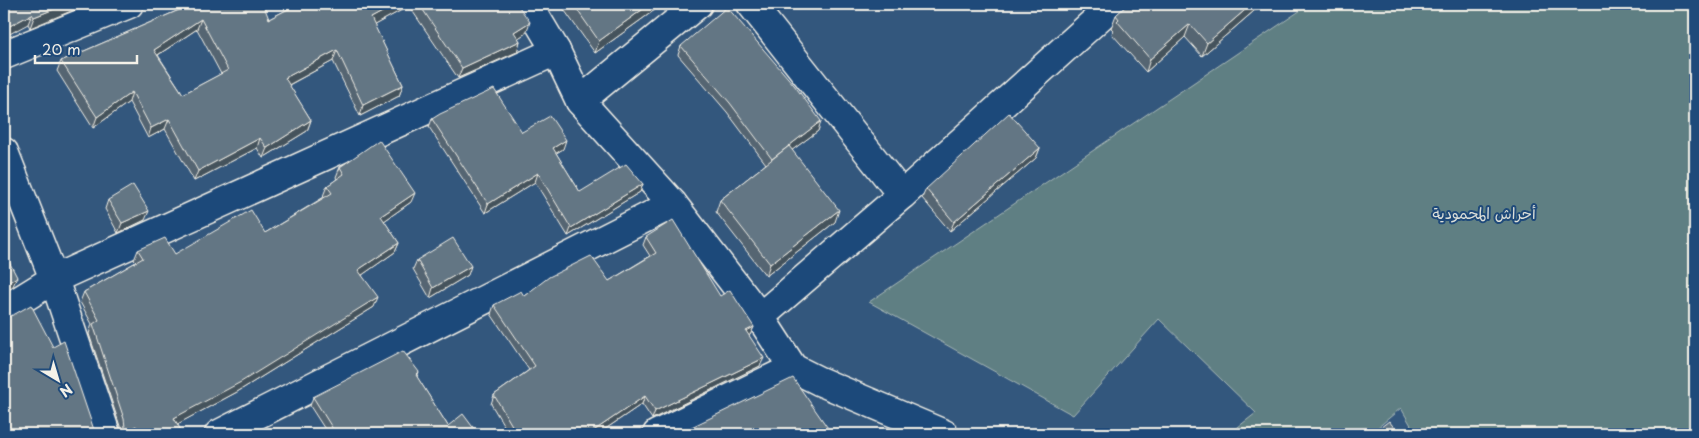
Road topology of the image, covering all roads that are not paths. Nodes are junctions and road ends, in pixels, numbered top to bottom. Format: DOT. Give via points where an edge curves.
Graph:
graph roads {
  1 [pos="129,4"];
  2 [pos="528,4"];
  3 [pos="698,4"];
  4 [pos="751,4"];
  5 [pos="1114,4"];
  6 [pos="556,51"];
  7 [pos="4,55"];
  8 [pos="580,101"];
  9 [pos="4,152"];
  10 [pos="902,195"];
  11 [pos="673,204"];
  12 [pos="54,279"];
  13 [pos="4,310"];
  14 [pos="760,317"];
  15 [pos="793,368"];
  16 [pos="903,427"];
  17 [pos="106,434"];
  18 [pos="219,434"];
  19 [pos="657,434"];
  20 [pos="944,434"];
  1 -- 7 [label="street"];
  2 -- 6 [label="street"];
  3 -- 8 [label="street"];
  4 -- 10 [label="street"];
  5 -- 10 [label="street"];
  6 -- 8 [label="street"];
  6 -- 12 [label="street"];
  8 -- 11 [label="street"];
  9 -- 12 [label="street"];
  10 -- 14 [label="street"];
  11 -- 14 [label="street"];
  11 -- 18 [label="street"];
  12 -- 13 [label="street"];
  12 -- 17 [label="street"];
  14 -- 15 [label="street"];
  15 -- 16 [label="street"];
  15 -- 19 [label="street"];
  16 -- 20 [label="street"];
}
